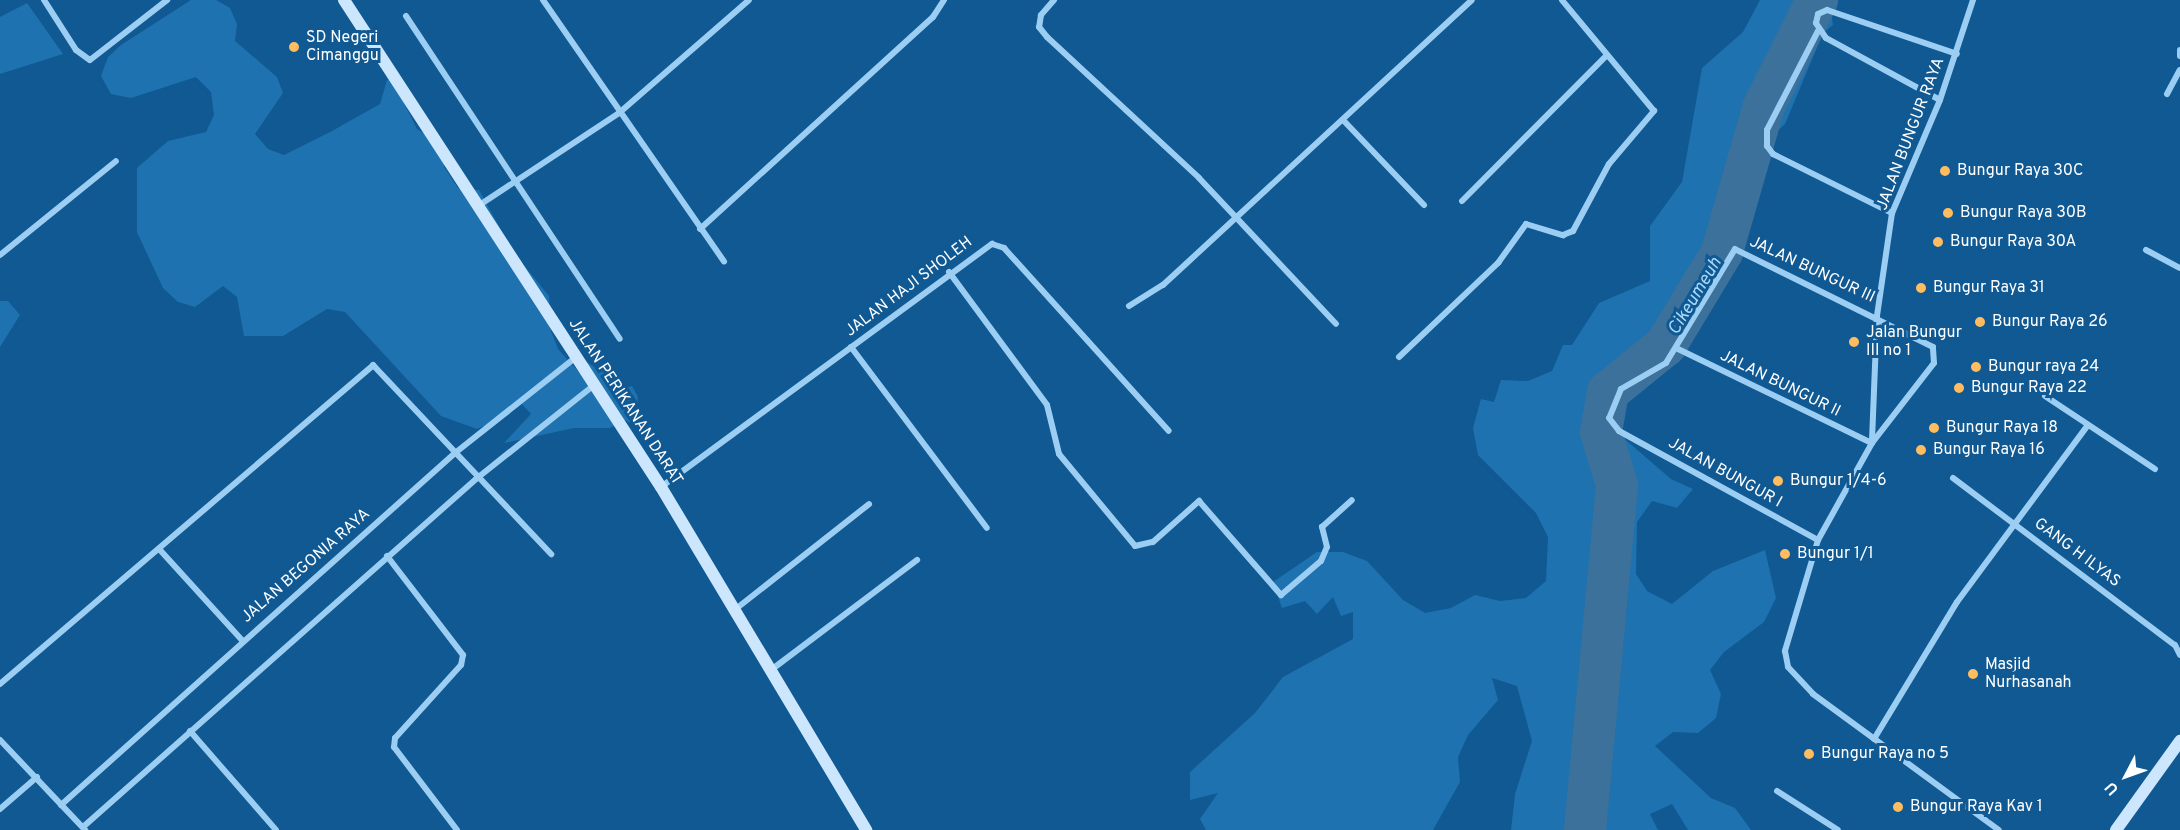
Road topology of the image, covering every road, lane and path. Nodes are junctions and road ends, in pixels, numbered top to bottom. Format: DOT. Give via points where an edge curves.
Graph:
graph roads {
  1 [pos="44,0"];
  2 [pos="167,0"];
  3 [pos="344,0"];
  4 [pos="543,0"];
  5 [pos="749,0"];
  6 [pos="944,0"];
  7 [pos="1054,0"];
  8 [pos="1472,0"];
  9 [pos="1562,0"];
  10 [pos="1974,0"];
  11 [pos="406,16"];
  12 [pos="1818,31"];
  13 [pos="2180,50"];
  14 [pos="1957,54"];
  15 [pos="1606,55"];
  16 [pos="2180,56"];
  17 [pos="2180,70"];
  18 [pos="2167,94"];
  19 [pos="1940,99"];
  20 [pos="619,113"];
  21 [pos="1344,121"];
  22 [pos="116,161"];
  23 [pos="514,184"];
  24 [pos="1462,201"];
  25 [pos="1424,205"];
  26 [pos="476,207"];
  27 [pos="1893,213"];
  28 [pos="1235,214"];
  29 [pos="700,229"];
  30 [pos="2146,250"];
  31 [pos="0,255"];
  32 [pos="724,261"];
  33 [pos="2180,268"];
  34 [pos="949,272"];
  35 [pos="1129,306"];
  36 [pos="1877,316"];
  37 [pos="1336,324"];
  38 [pos="620,339"];
  39 [pos="851,347"];
  40 [pos="1677,348"];
  41 [pos="576,357"];
  42 [pos="1399,357"];
  43 [pos="595,384"];
  44 [pos="2045,396"];
  45 [pos="2088,425"];
  46 [pos="1169,431"];
  47 [pos="1872,443"];
  48 [pos="455,453"];
  49 [pos="2155,469"];
  50 [pos="1953,477"];
  51 [pos="476,479"];
  52 [pos="661,487"];
  53 [pos="1352,500"];
  54 [pos="869,504"];
  55 [pos="2014,522"];
  56 [pos="987,528"];
  57 [pos="1818,540"];
  58 [pos="160,550"];
  59 [pos="551,554"];
  60 [pos="387,556"];
  61 [pos="917,561"];
  62 [pos="737,608"];
  63 [pos="242,640"];
  64 [pos="2180,655"];
  65 [pos="771,670"];
  66 [pos="0,684"];
  67 [pos="190,731"];
  68 [pos="0,740"];
  69 [pos="1874,740"];
  70 [pos="2180,741"];
  71 [pos="37,777"];
  72 [pos="1777,791"];
  73 [pos="62,805"];
  74 [pos="0,809"];
  75 [pos="84,829"];
  76 [pos="276,830"];
  77 [pos="457,830"];
  78 [pos="866,830"];
  79 [pos="1838,830"];
  80 [pos="1999,830"];
  81 [pos="2116,830"];
  1 -- 2 [label="street" via="76,50 90,60"];
  3 -- 26 [label="street, JALAN PERIKANAN DARAT"];
  4 -- 20 [label="street"];
  5 -- 20 [label="street"];
  6 -- 29 [label="street" via="933,17"];
  7 -- 28 [label="street" via="1041,15 1040,27 1047,37"];
  8 -- 21 [label="street"];
  9 -- 15 [label="street"];
  10 -- 14 [label="street, JALAN BUNGUR RAYA"];
  11 -- 23 [label="street"];
  12 -- 14 [label="street" via="1818,14 1827,10"];
  12 -- 19 [label="street"];
  12 -- 27 [label="street" via="1767,130 1773,154"];
  13 -- 16 [label="street"];
  14 -- 19 [label="street, JALAN BUNGUR RAYA"];
  15 -- 24 [label="street"];
  15 -- 42 [label="street" via="1654,111 1610,164 1582,220 1563,235 1526,224 1498,263"];
  17 -- 18 [label="street"];
  19 -- 27 [label="street, JALAN BUNGUR RAYA"];
  20 -- 23 [label="street"];
  20 -- 29 [label="street"];
  21 -- 25 [label="street"];
  21 -- 28 [label="street"];
  22 -- 31 [label="street"];
  23 -- 26 [label="street"];
  23 -- 38 [label="street"];
  26 -- 41 [label="street, JALAN PERIKANAN DARAT"];
  27 -- 36 [label="street, JALAN BUNGUR RAYA"];
  28 -- 35 [label="street" via="1163,285"];
  28 -- 37 [label="street"];
  29 -- 32 [label="street"];
  30 -- 33 [label="street"];
  34 -- 39 [label="street, JALAN HAJI SHOLEH"];
  34 -- 46 [label="street, JALAN HAJI SHOLEH" via="998,243"];
  34 -- 53 [label="street" via="1047,405 1059,454 1135,546 1154,542 1199,501 1281,595 1321,561 1327,547 1322,527"];
  36 -- 40 [label="street, JALAN BUNGUR III" via="1735,249"];
  36 -- 47 [label="street, JALAN BUNGUR RAYA"];
  36 -- 47 [label="street, JALAN BUNGUR RAYA" via="1936,352 1934,363"];
  39 -- 52 [label="street, JALAN HAJI SHOLEH"];
  39 -- 56 [label="street"];
  40 -- 47 [label="street, JALAN BUNGUR II"];
  40 -- 57 [label="street, JALAN BUNGUR I" via="1658,372 1621,389 1609,418 1619,431"];
  41 -- 43 [label="street, JALAN PERIKANAN DARAT"];
  41 -- 48 [label="street, JALAN BEGONIA RAYA"];
  43 -- 51 [label="street"];
  43 -- 52 [label="street, JALAN PERIKANAN DARAT"];
  44 -- 45 [label="street"];
  45 -- 49 [label="street"];
  45 -- 55 [label="street"];
  47 -- 57 [label="street, JALAN BUNGUR RAYA"];
  48 -- 51 [label="street"];
  48 -- 58 [label="street" via="373,365"];
  48 -- 63 [label="street, JALAN BEGONIA RAYA"];
  50 -- 55 [label="street, GANG H ILYAS"];
  51 -- 59 [label="street"];
  51 -- 60 [label="street"];
  52 -- 62 [label="street, JALAN PERIKANAN DARAT"];
  54 -- 62 [label="street"];
  55 -- 64 [label="street, GANG H ILYAS" via="2175,645"];
  55 -- 69 [label="street" via="1956,602"];
  57 -- 69 [label="street, JALAN BUNGUR RAYA" via="1789,631 1788,667 1813,694"];
  58 -- 63 [label="street"];
  58 -- 66 [label="street"];
  60 -- 67 [label="street"];
  60 -- 77 [label="street" via="463,655 461,665 395,738 394,747"];
  61 -- 65 [label="street"];
  62 -- 65 [label="street, JALAN PERIKANAN DARAT"];
  63 -- 73 [label="street, JALAN BEGONIA RAYA"];
  65 -- 78 [label="street, JALAN PERIKANAN DARAT"];
  67 -- 75 [label="street"];
  67 -- 76 [label="street"];
  68 -- 71 [label="street"];
  69 -- 80 [label="street, JALAN BUNGUR RAYA"];
  70 -- 81 [label="street"];
  71 -- 73 [label="street"];
  71 -- 74 [label="street"];
  72 -- 79 [label="street"];
  73 -- 75 [label="street"];
}
